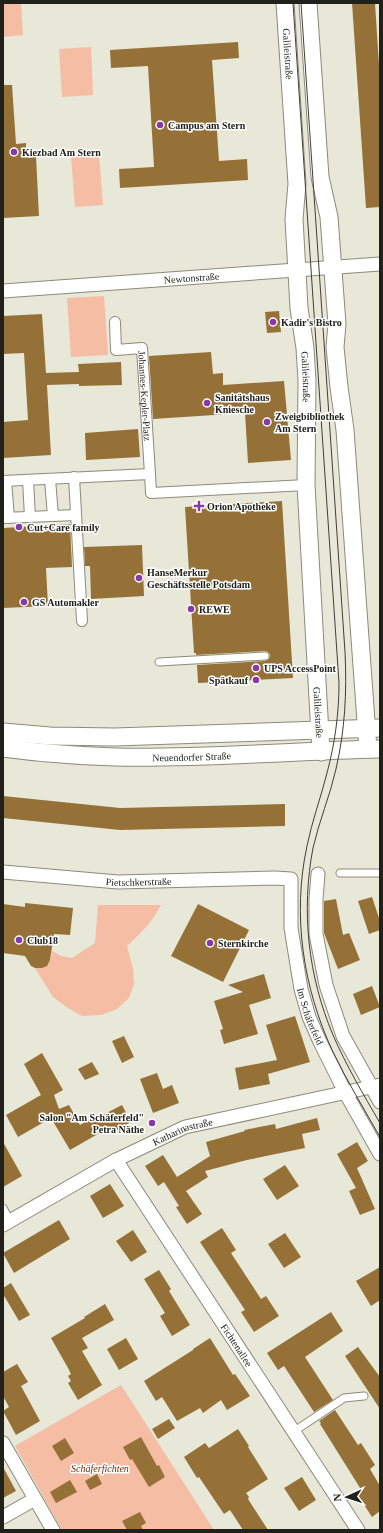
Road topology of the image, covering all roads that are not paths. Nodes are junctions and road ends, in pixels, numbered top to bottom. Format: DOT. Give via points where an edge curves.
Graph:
graph roads {
  1 [pos="285,3"];
  2 [pos="308,3"];
  3 [pos="380,264"];
  4 [pos="332,267"];
  5 [pos="297,270"];
  6 [pos="3,291"];
  7 [pos="115,322"];
  8 [pos="150,474"];
  9 [pos="74,477"];
  10 [pos="50,478"];
  11 [pos="28,480"];
  12 [pos="5,481"];
  13 [pos="306,485"];
  14 [pos="76,515"];
  15 [pos="53,516"];
  16 [pos="30,517"];
  17 [pos="6,518"];
  18 [pos="82,621"];
  19 [pos="265,656"];
  20 [pos="159,662"];
  21 [pos="373,728"];
  22 [pos="320,730"];
  23 [pos="3,732"];
  24 [pos="3,748"];
  25 [pos="374,749"];
  26 [pos="321,752"];
  27 [pos="3,872"];
  28 [pos="380,873"];
  29 [pos="318,874"];
  30 [pos="340,874"];
  31 [pos="275,878"];
  32 [pos="376,1086"];
  33 [pos="345,1092"];
  34 [pos="380,1102"];
  35 [pos="380,1154"];
  36 [pos="116,1160"];
  37 [pos="3,1208"];
  38 [pos="7,1223"];
  39 [pos="364,1396"];
  40 [pos="294,1432"];
  41 [pos="3,1443"];
  42 [pos="35,1499"];
  43 [pos="3,1517"];
  44 [pos="53,1530"];
  45 [pos="358,1530"];
  1 -- 5 [label="street, Galileistraße" via="297,184 294,219"];
  2 -- 4 [label="street" via="320,178 329,218"];
  3 -- 4 [label="street, Newtonstraße"];
  4 -- 5 [label="street, Newtonstraße"];
  4 -- 21 [label="street" via="337,324 335,347"];
  5 -- 6 [label="street, Newtonstraße"];
  5 -- 13 [label="street, Galileistraße" via="307,381"];
  7 -- 8 [label="street, Johannes-Kepler-Platz" via="116,350 142,348"];
  8 -- 9 [label="street"];
  8 -- 13 [label="street, Johannes-Kepler-Platz" via="151,493"];
  9 -- 10 [label="street"];
  9 -- 14 [label="street"];
  10 -- 11 [label="street"];
  10 -- 15 [label="street"];
  11 -- 12 [label="street"];
  11 -- 16 [label="street"];
  12 -- 17 [label="street"];
  13 -- 22 [label="street, Galileistraße"];
  14 -- 15 [label="street"];
  14 -- 18 [label="street"];
  15 -- 16 [label="street"];
  16 -- 17 [label="street"];
  19 -- 20 [label="lane"];
  21 -- 22 [label="street, Neuendorfer Straße"];
  21 -- 25 [label="street"];
  22 -- 23 [label="street, Neuendorfer Straße" via="115,737"];
  22 -- 26 [label="street, Galileistraße"];
  24 -- 26 [label="street, Neuendorfer Straße" via="49,754 114,757"];
  25 -- 26 [label="street, Neuendorfer Straße"];
  27 -- 31 [label="street, Pietschkerstraße" via="118,882"];
  28 -- 30 [label="lane"];
  29 -- 32 [label="street" via="316,934 326,985 343,1036"];
  31 -- 33 [label="street, Im Schäferfeld" via="291,879 291,928 300,989 309,1017"];
  32 -- 33 [label="street, Katharinastraße"];
  32 -- 34 [label="street"];
  33 -- 35 [label="street, Im Schäferfeld"];
  33 -- 36 [label="street, Katharinastraße" via="185,1127"];
  36 -- 38 [label="street, Katharinastraße"];
  36 -- 40 [label="street, Fichtenallee"];
  37 -- 38 [label="lane"];
  39 -- 40 [label="lane" via="344,1398"];
  40 -- 45 [label="street, Fichtenallee"];
  41 -- 42 [label="street"];
  42 -- 43 [label="street"];
  42 -- 44 [label="street"];
}
